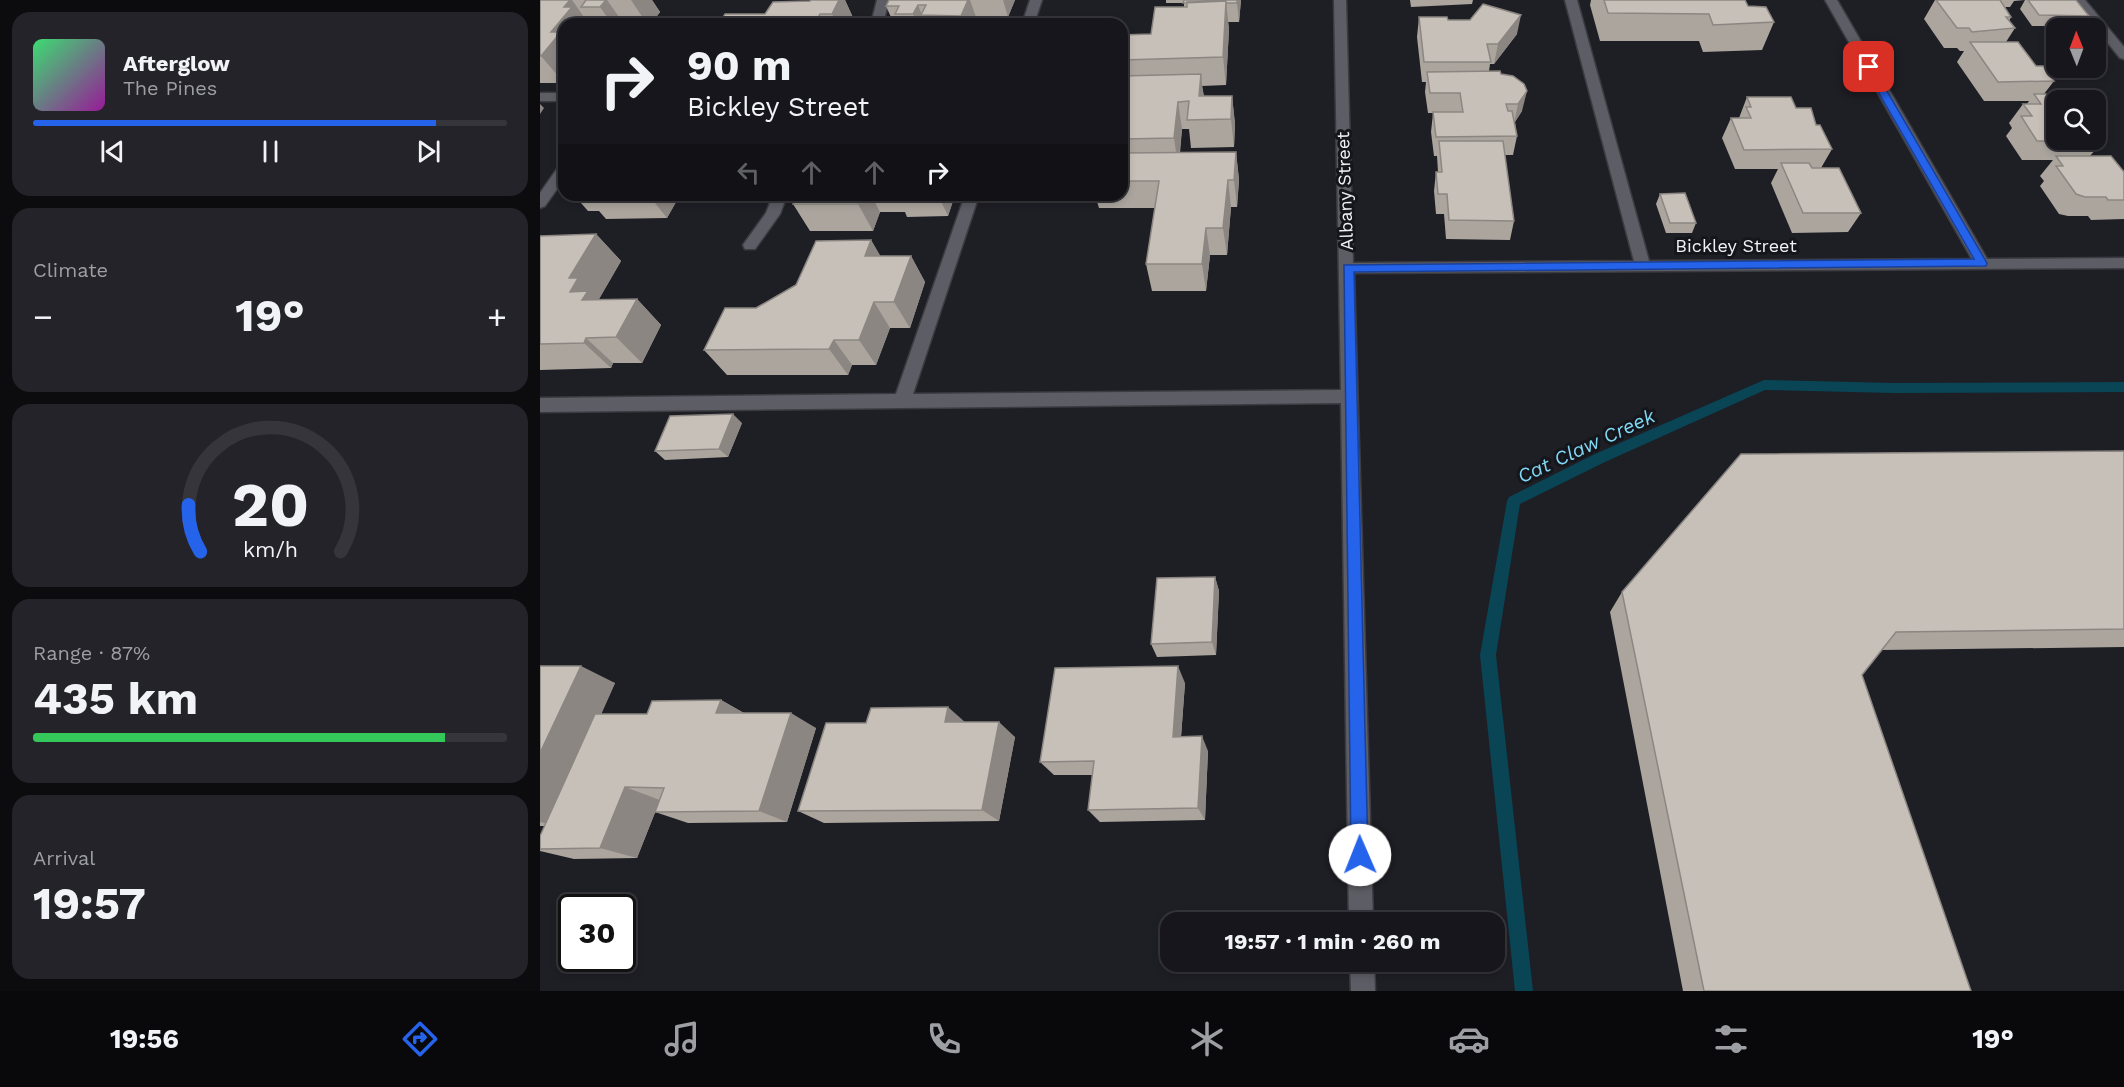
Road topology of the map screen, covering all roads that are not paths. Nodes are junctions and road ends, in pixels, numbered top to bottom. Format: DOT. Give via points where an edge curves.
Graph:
graph roads {
  1 [pos="883,0"];
  2 [pos="1036,0"];
  3 [pos="1340,0"];
  4 [pos="1571,0"];
  5 [pos="1831,0"];
  6 [pos="2079,0"];
  7 [pos="878,18"];
  8 [pos="1030,18"];
  9 [pos="2124,55"];
  10 [pos="540,97"];
  11 [pos="558,97"];
  12 [pos="558,178"];
  13 [pos="778,201"];
  14 [pos="970,201"];
  15 [pos="540,203"];
  16 [pos="750,245"];
  17 [pos="1982,263"];
  18 [pos="2124,263"];
  19 [pos="1643,266"];
  20 [pos="1348,268"];
  21 [pos="1350,396"];
  22 [pos="902,401"];
  23 [pos="540,405"];
  24 [pos="1361,912"];
  25 [pos="1362,972"];
  26 [pos="1363,991"];
  1 -- 7 [label="street"];
  2 -- 8 [label="street"];
  3 -- 20 [label="street, Albany Street"];
  4 -- 19 [label="street"];
  5 -- 17 [label="street"];
  6 -- 9 [label="street"];
  10 -- 11 [label="street"];
  12 -- 15 [label="street"];
  13 -- 16 [label="street"];
  14 -- 22 [label="street"];
  17 -- 18 [label="street, Bickley Street"];
  17 -- 19 [label="street, Bickley Street"];
  19 -- 20 [label="street, Bickley Street"];
  20 -- 21 [label="street, Albany Street"];
  21 -- 22 [label="street"];
  21 -- 24 [label="street, Albany Street"];
  22 -- 23 [label="street"];
  25 -- 26 [label="street"];
}
